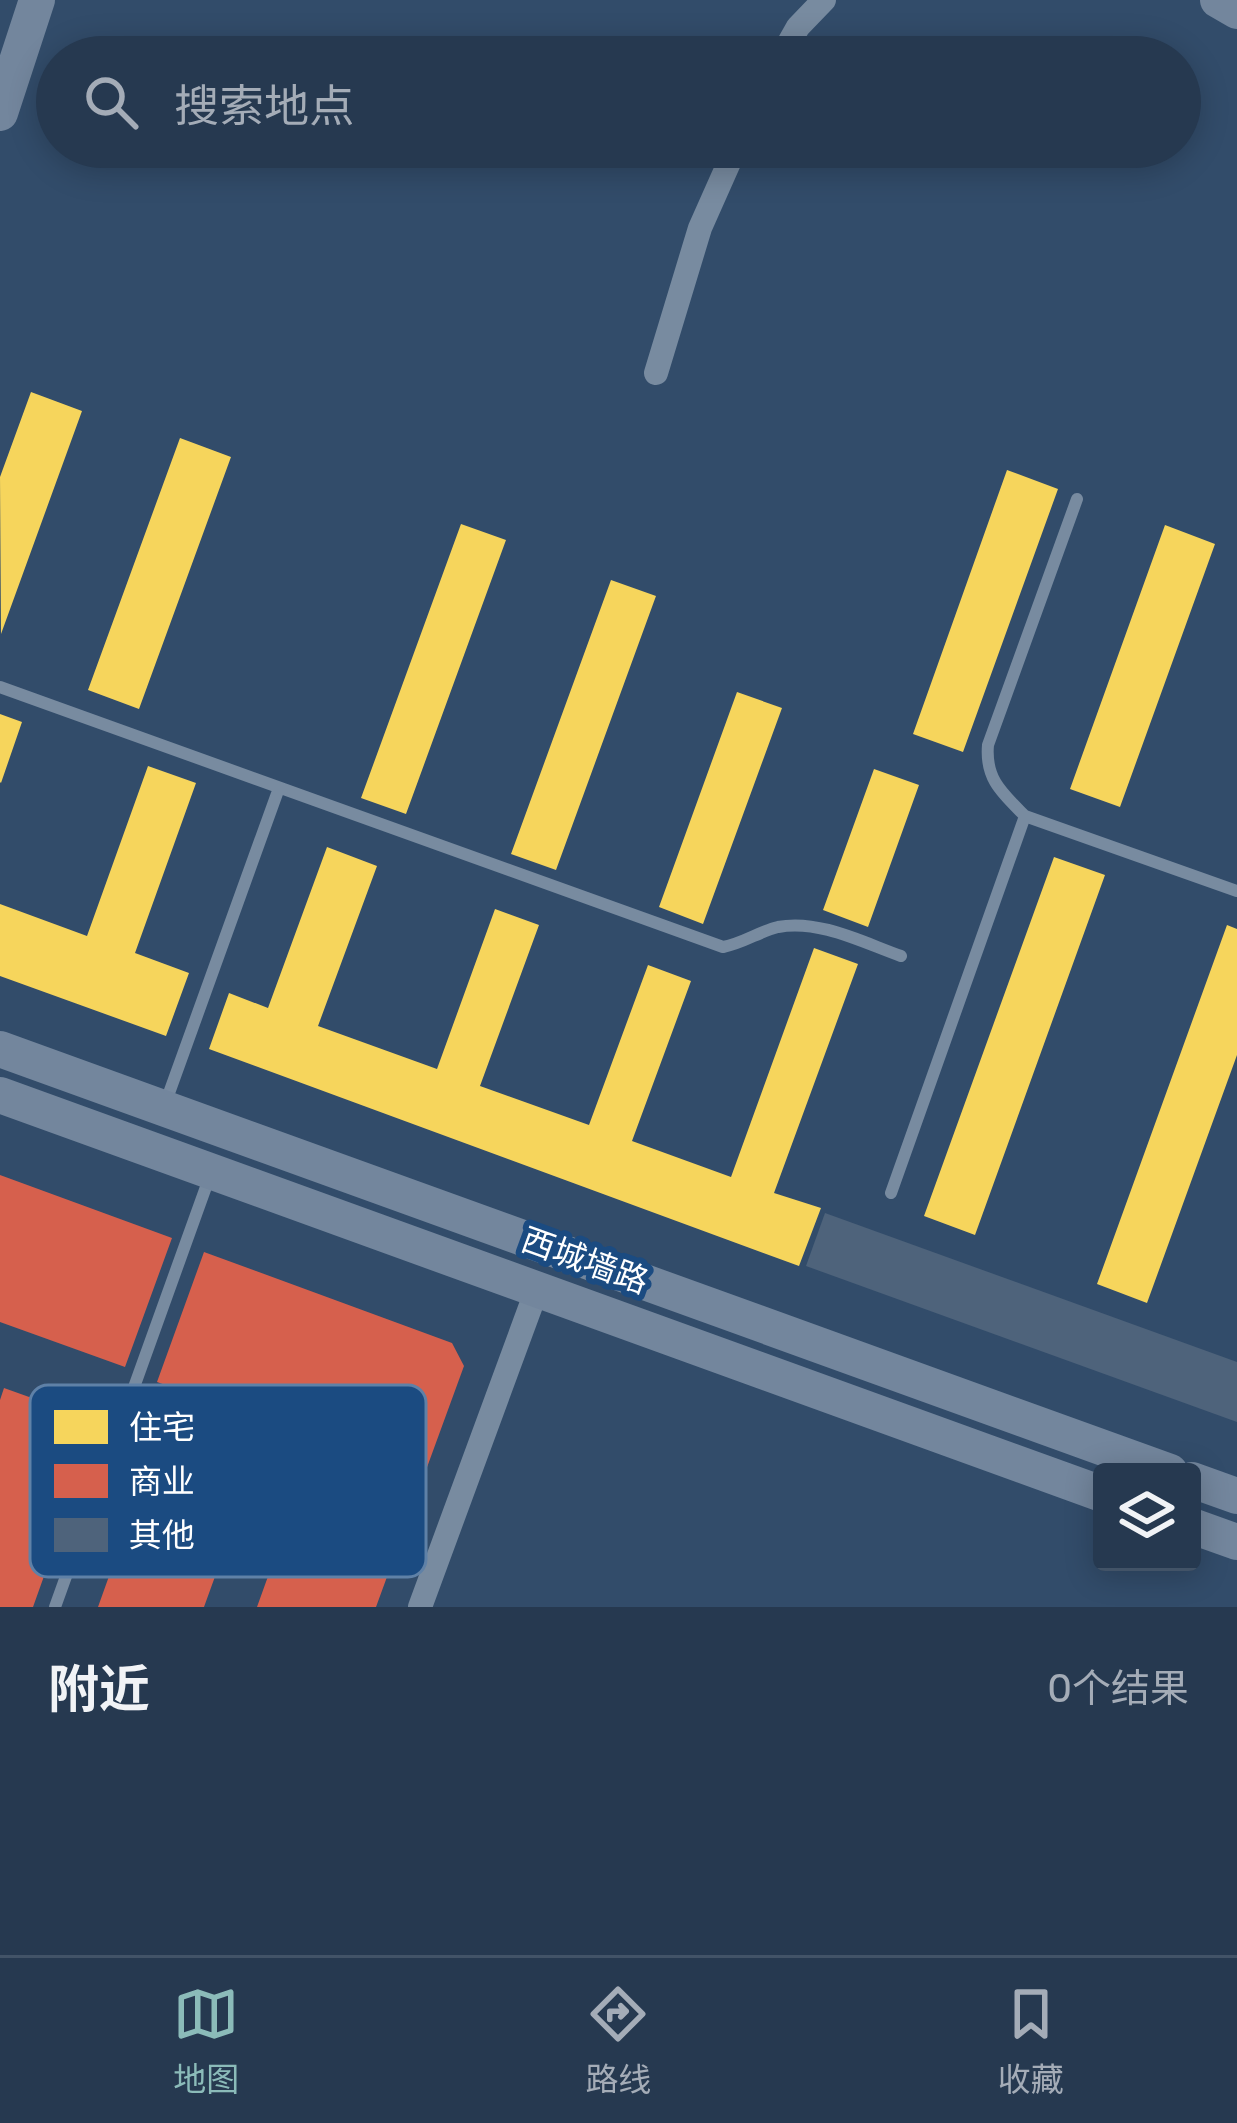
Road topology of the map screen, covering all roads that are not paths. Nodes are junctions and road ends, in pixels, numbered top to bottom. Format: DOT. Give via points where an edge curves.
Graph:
graph roads {
  1 [pos="37,0"];
  2 [pos="824,0"];
  3 [pos="1218,0"];
  4 [pos="1237,11"];
  5 [pos="793,36"];
  6 [pos="0,113"];
  7 [pos="727,168"];
  8 [pos="656,373"];
  9 [pos="1077,499"];
  10 [pos="0,687"];
  11 [pos="279,788"];
  12 [pos="1025,816"];
  13 [pos="1237,891"];
  14 [pos="901,956"];
  15 [pos="0,1049"];
  16 [pos="0,1095"];
  17 [pos="164,1108"];
  18 [pos="212,1171"];
  19 [pos="891,1193"];
  20 [pos="537,1289"];
  21 [pos="135,1385"];
  22 [pos="1145,1463"];
  23 [pos="1201,1483"];
  24 [pos="1093,1490"];
  25 [pos="1237,1496"];
  26 [pos="1201,1529"];
  27 [pos="1237,1542"];
  28 [pos="66,1577"];
  29 [pos="55,1607"];
  30 [pos="420,1607"];
  1 -- 6 [label="main road"];
  2 -- 5 [label="street"];
  3 -- 4 [label="main road"];
  7 -- 8 [label="street"];
  9 -- 12 [label="lane" via="988,745 992,783"];
  10 -- 11 [label="lane"];
  11 -- 14 [label="lane" via="723,946 797,926"];
  11 -- 17 [label="lane"];
  12 -- 13 [label="lane"];
  12 -- 19 [label="lane"];
  15 -- 17 [label="main road, 西城墙路"];
  16 -- 18 [label="main road, 西城墙路"];
  17 -- 22 [label="main road, 西城墙路"];
  18 -- 20 [label="main road, 西城墙路"];
  18 -- 21 [label="lane"];
  20 -- 24 [label="main road, 西城墙路"];
  20 -- 30 [label="street"];
  23 -- 25 [label="main road"];
  26 -- 27 [label="main road"];
  28 -- 29 [label="lane"];
}
